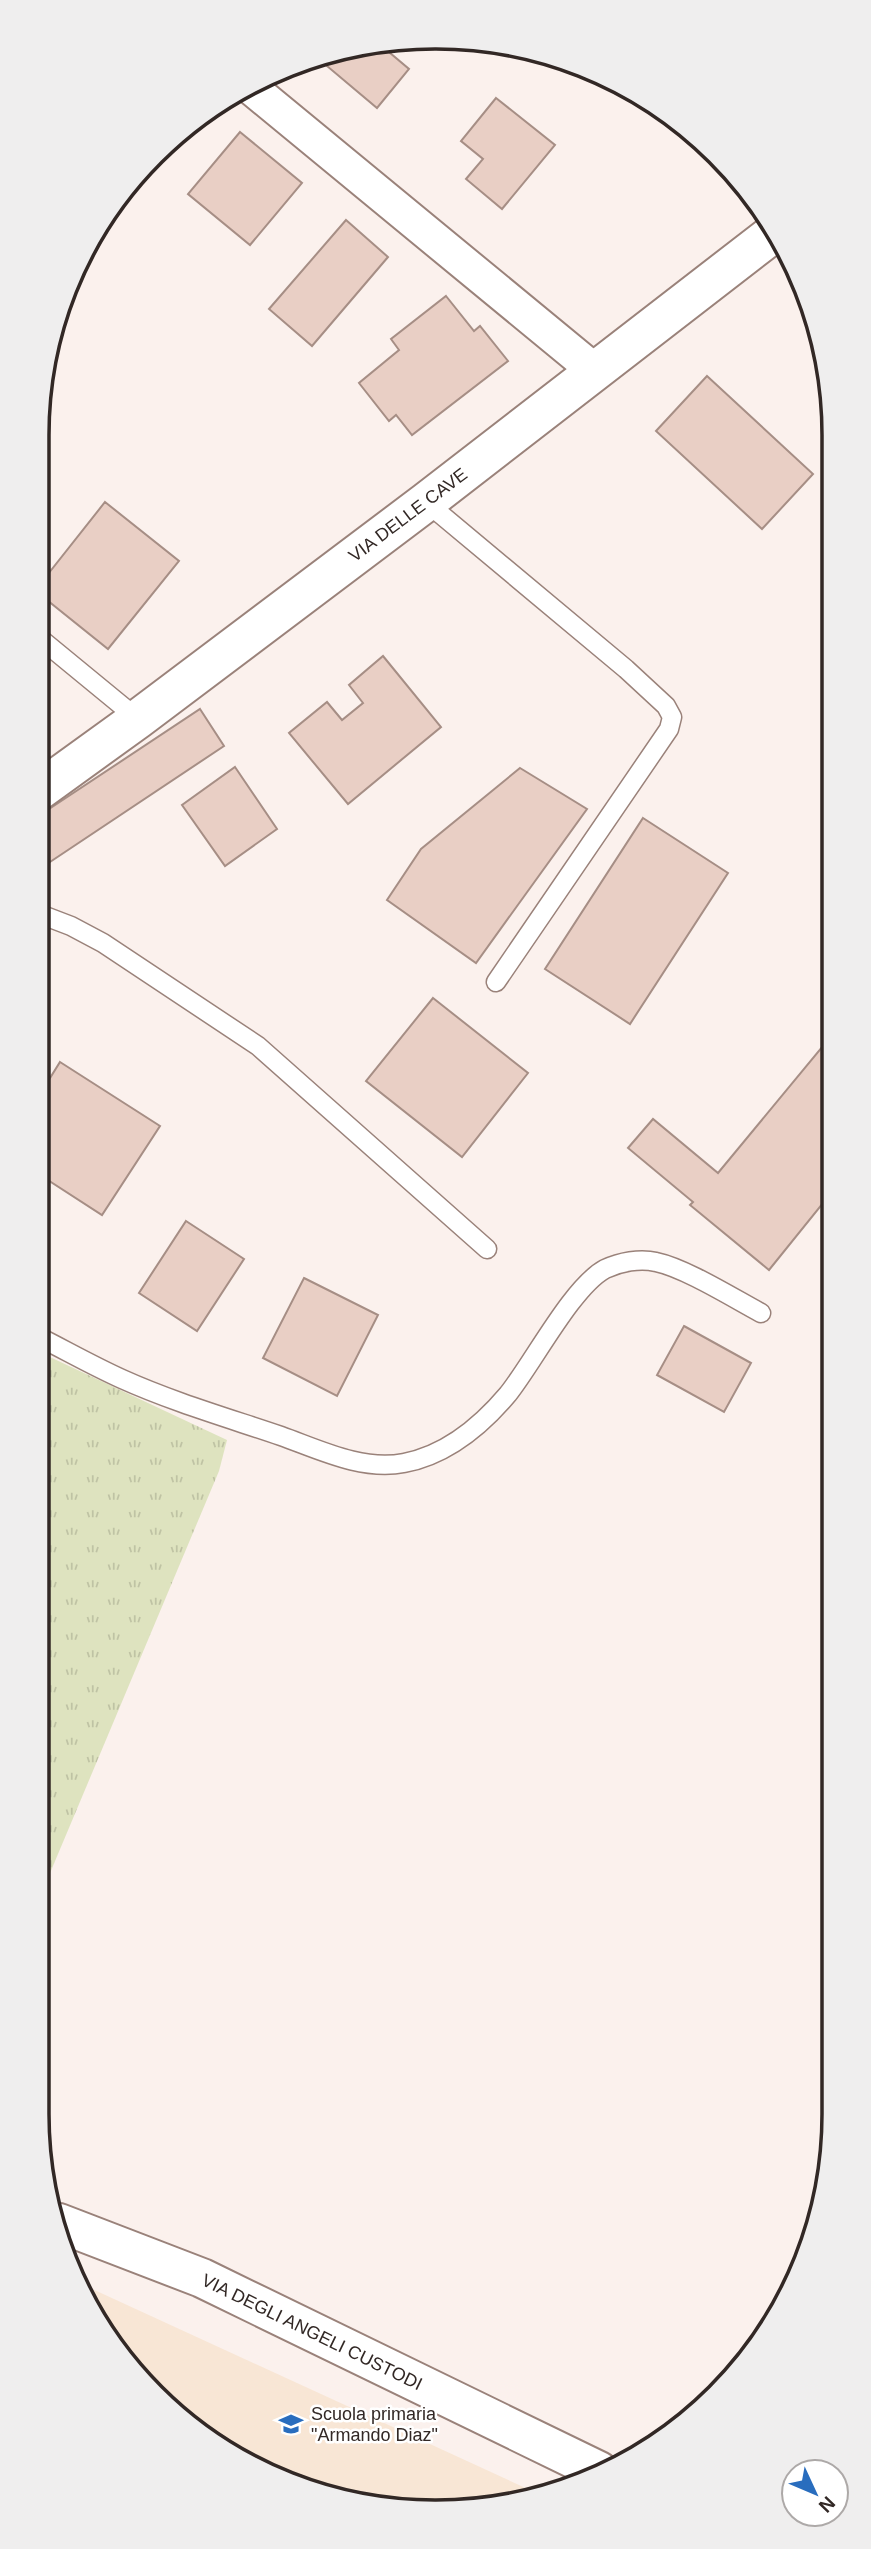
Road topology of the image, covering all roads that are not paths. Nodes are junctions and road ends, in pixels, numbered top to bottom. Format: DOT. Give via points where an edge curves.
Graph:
graph roads {
  1 [pos="257,93"];
  2 [pos="767,238"];
  3 [pos="595,371"];
  4 [pos="426,502"];
  5 [pos="49,646"];
  6 [pos="138,719"];
  7 [pos="49,783"];
  8 [pos="49,918"];
  9 [pos="496,982"];
  10 [pos="487,1249"];
  11 [pos="761,1312"];
  12 [pos="49,1342"];
  13 [pos="66,2226"];
  14 [pos="591,2467"];
  1 -- 3 [label="street"];
  2 -- 3 [label="street, VIA DELLE CAVE"];
  3 -- 4 [label="street, VIA DELLE CAVE"];
  4 -- 6 [label="street, VIA DELLE CAVE"];
  4 -- 9 [label="lane" via="626,669 672,717 667,733"];
  5 -- 6 [label="lane"];
  6 -- 7 [label="street, VIA DELLE CAVE"];
  8 -- 10 [label="lane" via="103,943 258,1046"];
  11 -- 12 [label="lane" via="656,1262 638,1260 605,1269 578,1294 508,1394 483,1420 437,1452 386,1465 356,1462 183,1403"];
  13 -- 14 [label="street, VIA DEGLI ANGELI CUSTODI" via="202,2278"];
}
